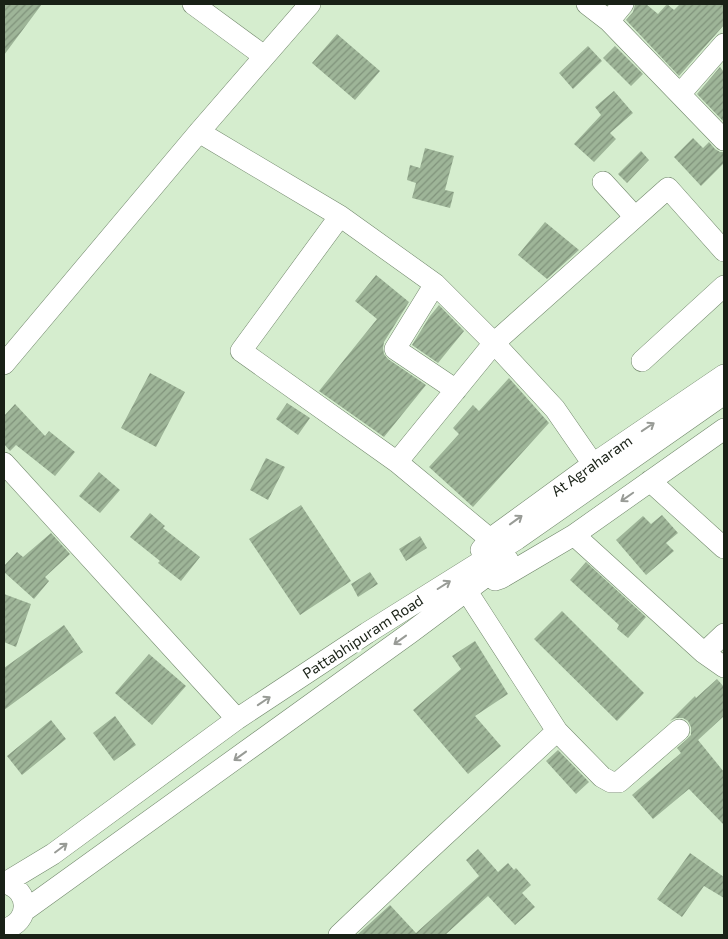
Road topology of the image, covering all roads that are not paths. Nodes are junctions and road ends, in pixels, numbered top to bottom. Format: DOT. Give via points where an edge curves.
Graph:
graph roads {
  1 [pos="193,4"];
  2 [pos="310,4"];
  3 [pos="587,4"];
  4 [pos="623,4"];
  5 [pos="610,21"];
  6 [pos="724,44"];
  7 [pos="264,56"];
  8 [pos="680,94"];
  9 [pos="199,132"];
  10 [pos="724,140"];
  11 [pos="603,182"];
  12 [pos="340,216"];
  13 [pos="635,217"];
  14 [pos="724,251"];
  15 [pos="435,284"];
  16 [pos="724,286"];
  17 [pos="494,343"];
  18 [pos="642,361"];
  19 [pos="4,364"];
  20 [pos="724,375"];
  21 [pos="456,390"];
  22 [pos="724,394"];
  23 [pos="724,407"];
  24 [pos="724,429"];
  25 [pos="665,442"];
  26 [pos="396,462"];
  27 [pos="4,463"];
  28 [pos="593,464"];
  29 [pos="650,481"];
  30 [pos="574,535"];
  31 [pos="490,539"];
  32 [pos="724,548"];
  33 [pos="473,579"];
  34 [pos="724,634"];
  35 [pos="704,653"];
  36 [pos="724,667"];
  37 [pos="237,719"];
  38 [pos="679,730"];
  39 [pos="557,732"];
  40 [pos="199,746"];
  41 [pos="215,773"];
  42 [pos="4,877"];
  43 [pos="24,911"];
  44 [pos="11,930"];
  45 [pos="339,935"];
  1 -- 7 [label="street"];
  2 -- 7 [label="street"];
  3 -- 5 [label="street"];
  4 -- 5 [label="street"];
  5 -- 8 [label="street"];
  6 -- 8 [label="street"];
  7 -- 9 [label="street"];
  8 -- 10 [label="street"];
  9 -- 12 [label="street"];
  9 -- 19 [label="street"];
  11 -- 13 [label="street"];
  12 -- 15 [label="street"];
  12 -- 26 [label="street" via="241,351"];
  13 -- 14 [label="street" via="668,188"];
  13 -- 17 [label="street"];
  15 -- 17 [label="street"];
  15 -- 21 [label="street" via="395,348"];
  16 -- 18 [label="street"];
  17 -- 21 [label="street"];
  17 -- 28 [label="street" via="555,409"];
  28 -- 20 [label="street, At Agraharam, one-way"];
  21 -- 26 [label="street"];
  22 -- 25 [label="street, Pattabhipuram Road"];
  23 -- 25 [label="street, Pattabhipuram Road"];
  24 -- 29 [label="street"];
  25 -- 33 [label="street, Pattabhipuram Road"];
  26 -- 31 [label="street"];
  27 -- 37 [label="street"];
  31 -- 28 [label="street, At Agraharam, one-way"];
  29 -- 30 [label="street, one-way"];
  29 -- 32 [label="street"];
  30 -- 33 [label="street" via="501,578"];
  30 -- 35 [label="street"];
  31 -- 33 [label="street, At Agraharam" via="477,556"];
  37 -- 33 [label="street, Pattabhipuram Road, one-way" via="368,633"];
  33 -- 39 [label="street"];
  33 -- 41 [label="street, Pattabhipuram Road, one-way" via="402,638"];
  34 -- 35 [label="street"];
  35 -- 36 [label="street"];
  37 -- 40 [label="street, Pattabhipuram Road"];
  38 -- 39 [label="street" via="619,782 602,777"];
  39 -- 45 [label="street"];
  40 -- 41 [label="street"];
  42 -- 40 [label="street, Pattabhipuram Road, one-way" via="35,866 54,854"];
  41 -- 43 [label="street, Pattabhipuram Road"];
  42 -- 43 [label="street, Pattabhipuram Road" via="23,896"];
  43 -- 44 [label="street, Pattabhipuram Road"];
}
